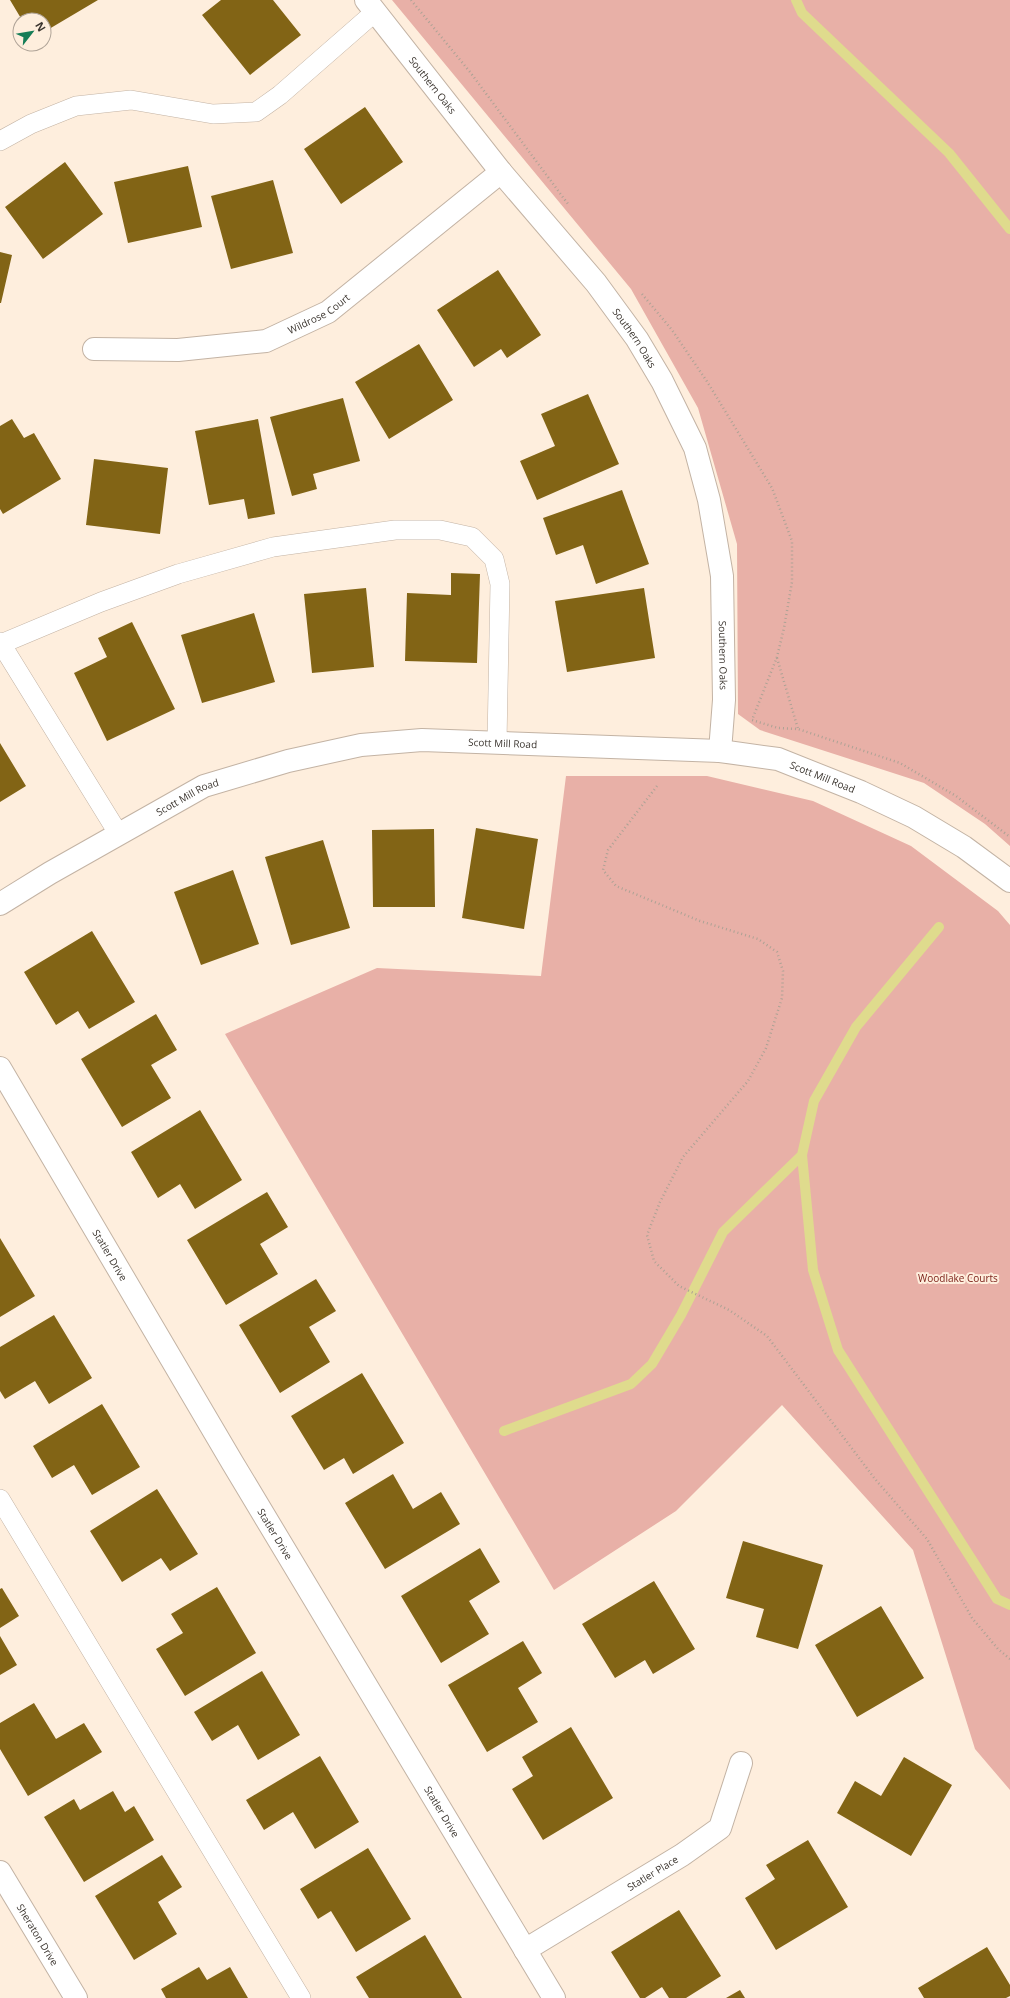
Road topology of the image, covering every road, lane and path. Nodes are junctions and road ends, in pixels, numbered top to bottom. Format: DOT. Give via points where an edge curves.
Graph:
graph roads {
  1 [pos="370,6"];
  2 [pos="0,141"];
  3 [pos="502,172"];
  4 [pos="94,349"];
  5 [pos="0,643"];
  6 [pos="777,657"];
  7 [pos="752,720"];
  8 [pos="798,729"];
  9 [pos="496,742"];
  10 [pos="720,751"];
  11 [pos="657,786"];
  12 [pos="118,833"];
  13 [pos="1010,837"];
  14 [pos="1010,881"];
  15 [pos="0,904"];
  16 [pos="0,1068"];
  17 [pos="0,1499"];
  18 [pos="1010,1659"];
  19 [pos="741,1763"];
  20 [pos="0,1872"];
  21 [pos="525,1950"];
  22 [pos="76,1998"];
  23 [pos="301,1998"];
  24 [pos="554,1998"];
  1 -- 2 [label="lane" via="280,95 256,112 213,114 131,100 76,106 31,124"];
  1 -- 3 [label="street, Southern Oaks"];
  3 -- 4 [label="street, Wildrose Court" via="328,312 266,341 178,350"];
  3 -- 10 [label="street, Southern Oaks" via="596,283 637,339 696,448 722,576 724,700"];
  5 -- 9 [label="lane" via="171,577 273,547 395,530 440,530 472,536 494,559 500,584"];
  5 -- 12 [label="lane"];
  6 -- 8 [label="path"];
  7 -- 8 [label="path" via="778,728"];
  8 -- 13 [label="path" via="900,763 956,796"];
  9 -- 10 [label="street, Scott Mill Road"];
  9 -- 12 [label="street, Scott Mill Road" via="422,740 361,745 288,761 204,786"];
  10 -- 14 [label="street, Scott Mill Road" via="778,759 861,792 914,817 964,847"];
  11 -- 18 [label="path" via="608,850 603,870 616,886 700,921 758,939 777,952 783,971 782,998 766,1048 748,1081 683,1157 660,1202 647,1235 654,1261 678,1286 729,1310 767,1336 875,1479 927,1539 972,1618 998,1649"];
  12 -- 15 [label="street, Scott Mill Road"];
  16 -- 21 [label="street, Statler Drive" via="236,1469"];
  17 -- 23 [label="lane"];
  19 -- 21 [label="street, Statler Place" via="720,1828 682,1855"];
  20 -- 22 [label="street, Sheraton Drive"];
  21 -- 24 [label="street, Statler Drive"];
}
